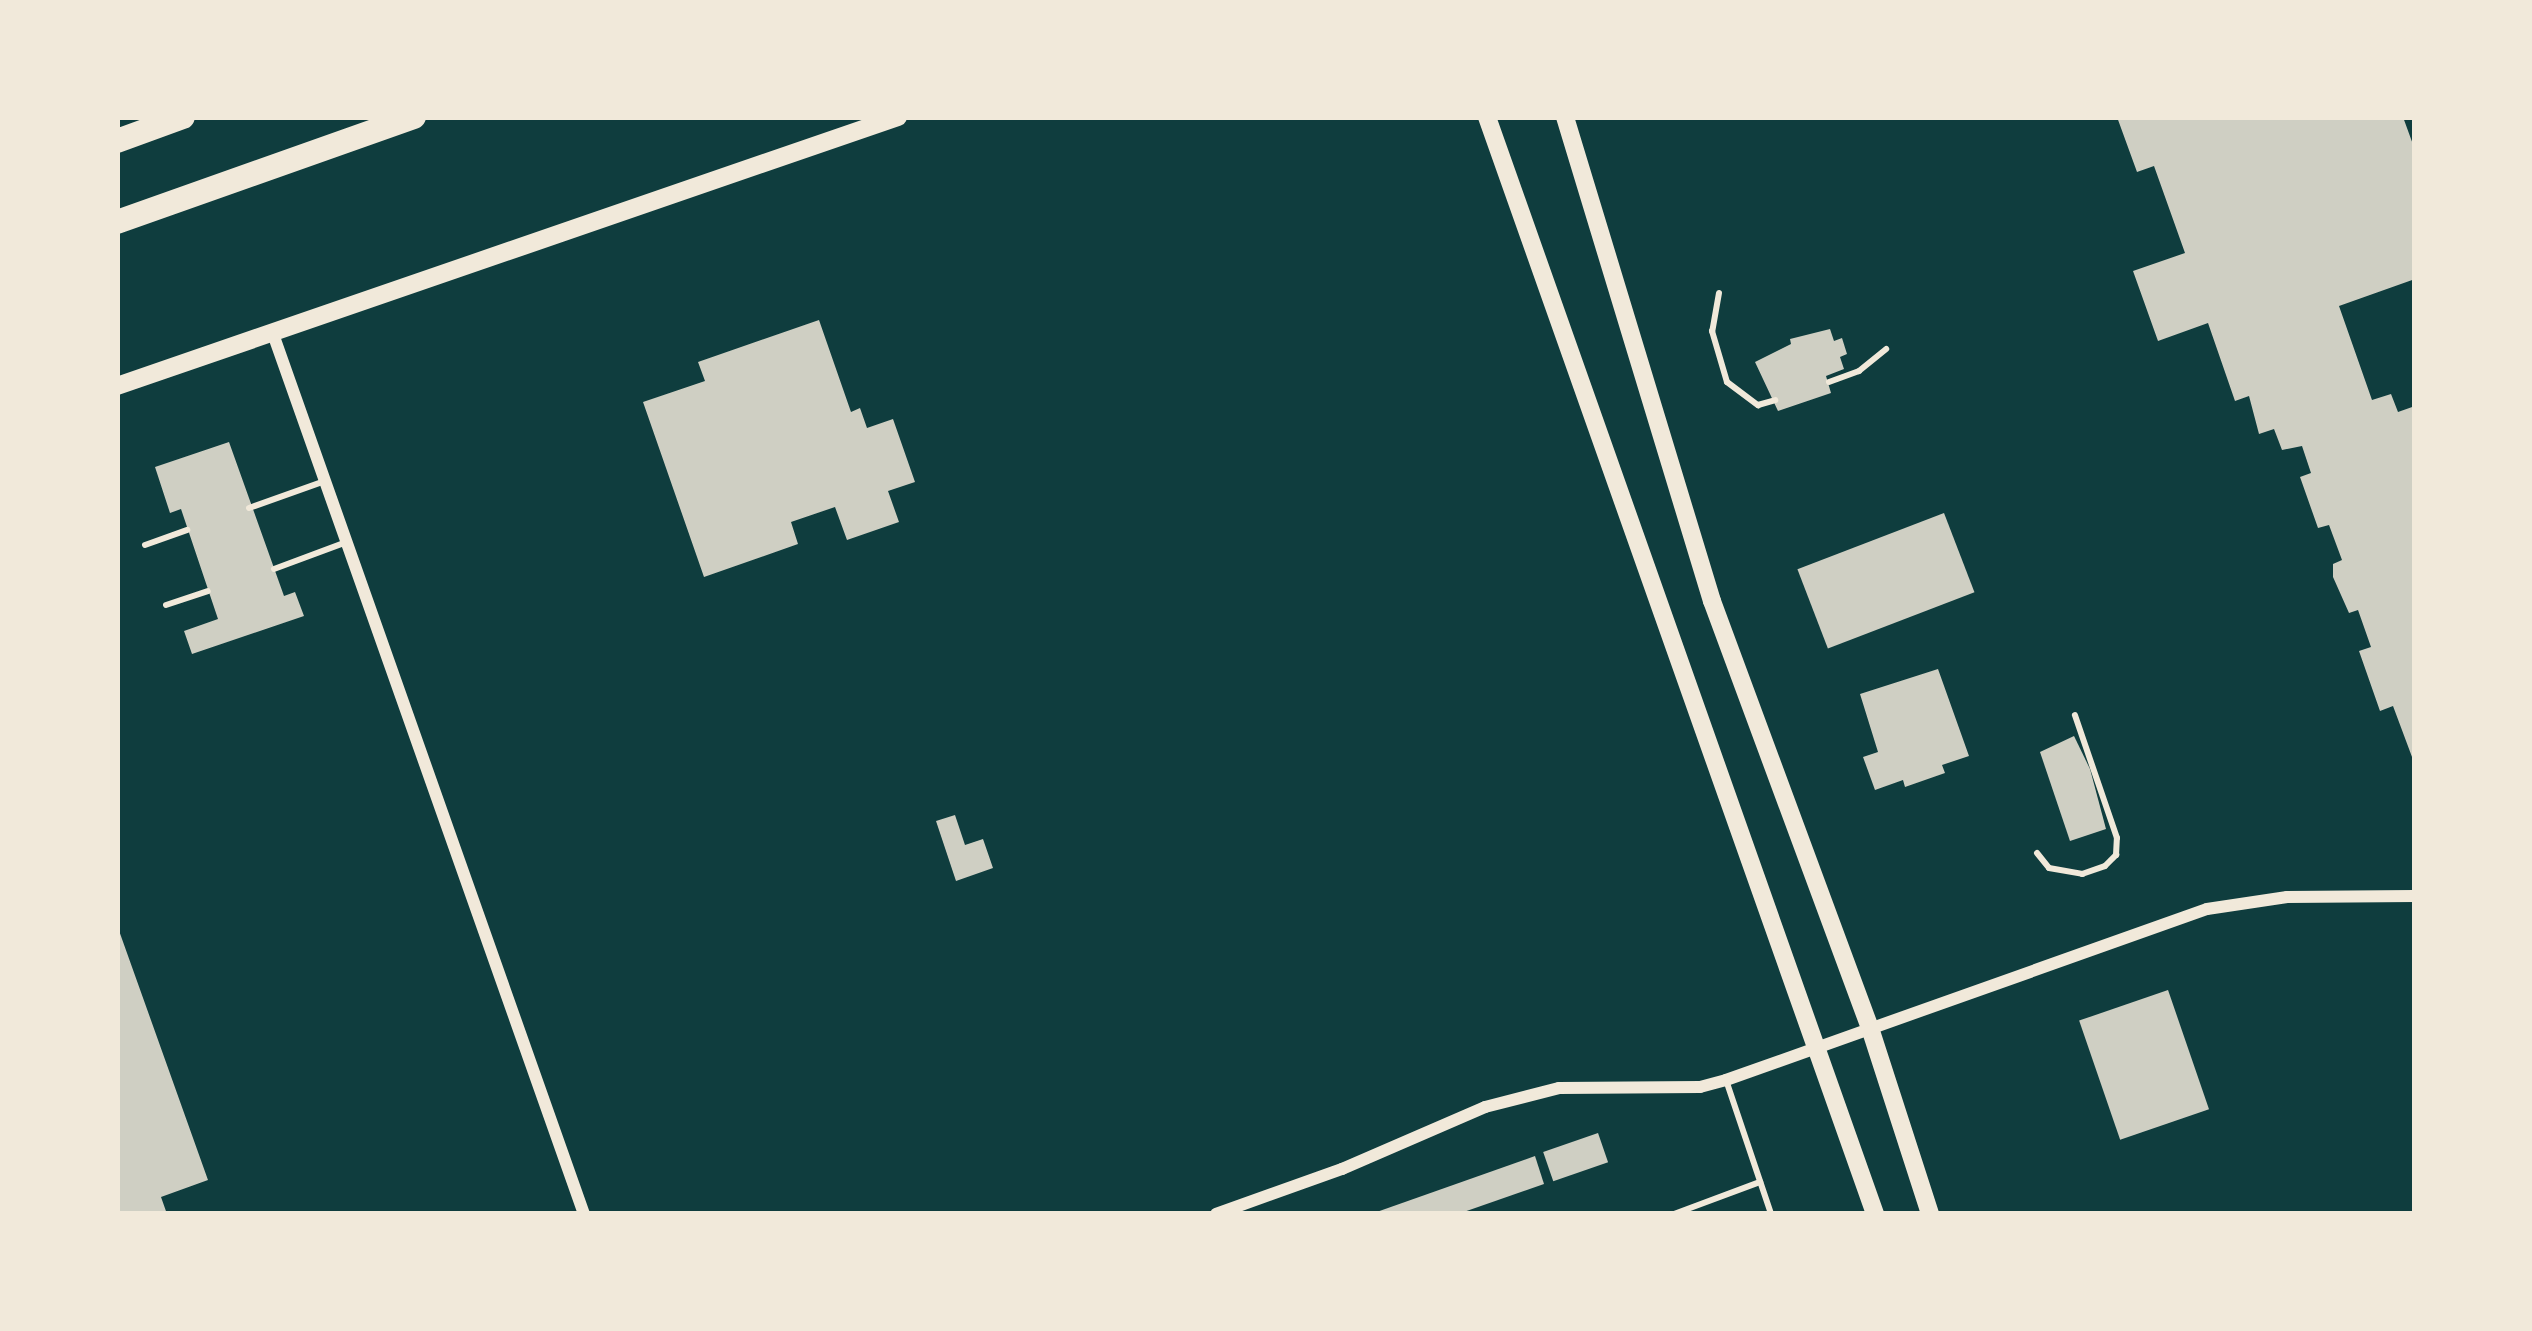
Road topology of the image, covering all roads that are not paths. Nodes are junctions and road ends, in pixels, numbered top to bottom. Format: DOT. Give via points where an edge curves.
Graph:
graph roads {
  1 [pos="183,117"];
  2 [pos="414,117"];
  3 [pos="898,117"];
  4 [pos="1487,117"];
  5 [pos="1565,117"];
  6 [pos="117,141"];
  7 [pos="117,222"];
  8 [pos="1719,293"];
  9 [pos="272,331"];
  10 [pos="1886,349"];
  11 [pos="1828,382"];
  12 [pos="117,386"];
  13 [pos="1775,400"];
  14 [pos="325,482"];
  15 [pos="249,508"];
  16 [pos="187,530"];
  17 [pos="347,542"];
  18 [pos="145,545"];
  19 [pos="274,569"];
  20 [pos="208,590"];
  21 [pos="166,605"];
  22 [pos="2075,715"];
  23 [pos="2037,853"];
  24 [pos="2415,896"];
  25 [pos="1870,1028"];
  26 [pos="1816,1048"];
  27 [pos="1726,1080"];
  28 [pos="1760,1182"];
  29 [pos="584,1214"];
  30 [pos="1216,1214"];
  31 [pos="1674,1214"];
  32 [pos="1771,1214"];
  33 [pos="1876,1214"];
  34 [pos="1930,1214"];
  1 -- 6 [label="highway"];
  2 -- 7 [label="highway"];
  3 -- 9 [label="main road"];
  4 -- 26 [label="main road"];
  5 -- 25 [label="main road" via="1712,601"];
  8 -- 13 [label="lane" via="1712,332 1726,382 1758,405"];
  9 -- 12 [label="main road"];
  9 -- 14 [label="street"];
  10 -- 11 [label="lane"];
  14 -- 15 [label="lane"];
  14 -- 17 [label="street"];
  16 -- 18 [label="lane"];
  17 -- 19 [label="lane"];
  17 -- 29 [label="street"];
  20 -- 21 [label="lane"];
  22 -- 23 [label="lane" via="2116,855 2082,874 2049,868"];
  24 -- 25 [label="street" via="2287,897 2207,909"];
  25 -- 26 [label="street"];
  25 -- 34 [label="main road"];
  26 -- 27 [label="street"];
  26 -- 33 [label="main road"];
  27 -- 28 [label="lane"];
  27 -- 30 [label="street" via="1530,1093"];
  28 -- 31 [label="lane"];
  28 -- 32 [label="lane"];
}
